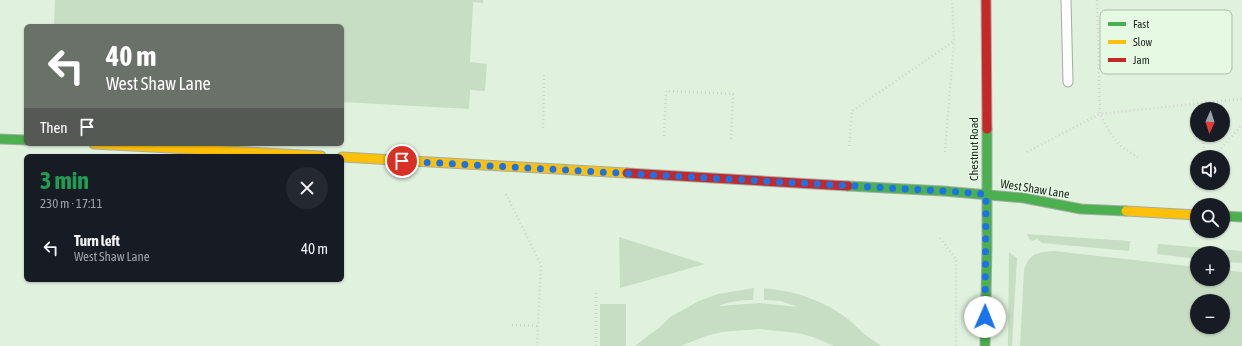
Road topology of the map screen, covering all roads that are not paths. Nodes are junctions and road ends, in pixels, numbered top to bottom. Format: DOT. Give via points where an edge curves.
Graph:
graph roads {
  1 [pos="986,0"];
  2 [pos="1066,0"];
  3 [pos="1068,82"];
  4 [pos="0,139"];
  5 [pos="24,140"];
  6 [pos="125,146"];
  7 [pos="251,154"];
  8 [pos="344,157"];
  9 [pos="986,194"];
  10 [pos="1190,214"];
  11 [pos="1230,216"];
  12 [pos="1242,217"];
  13 [pos="985,346"];
  1 -- 9 [label="street, Chestnut Road"];
  2 -- 3 [label="lane"];
  4 -- 5 [label="street"];
  6 -- 7 [label="street"];
  8 -- 9 [label="street, West Shaw Lane"];
  9 -- 10 [label="street, West Shaw Lane" via="1081,209"];
  9 -- 13 [label="street, Chestnut Road"];
  11 -- 12 [label="street"];
}
